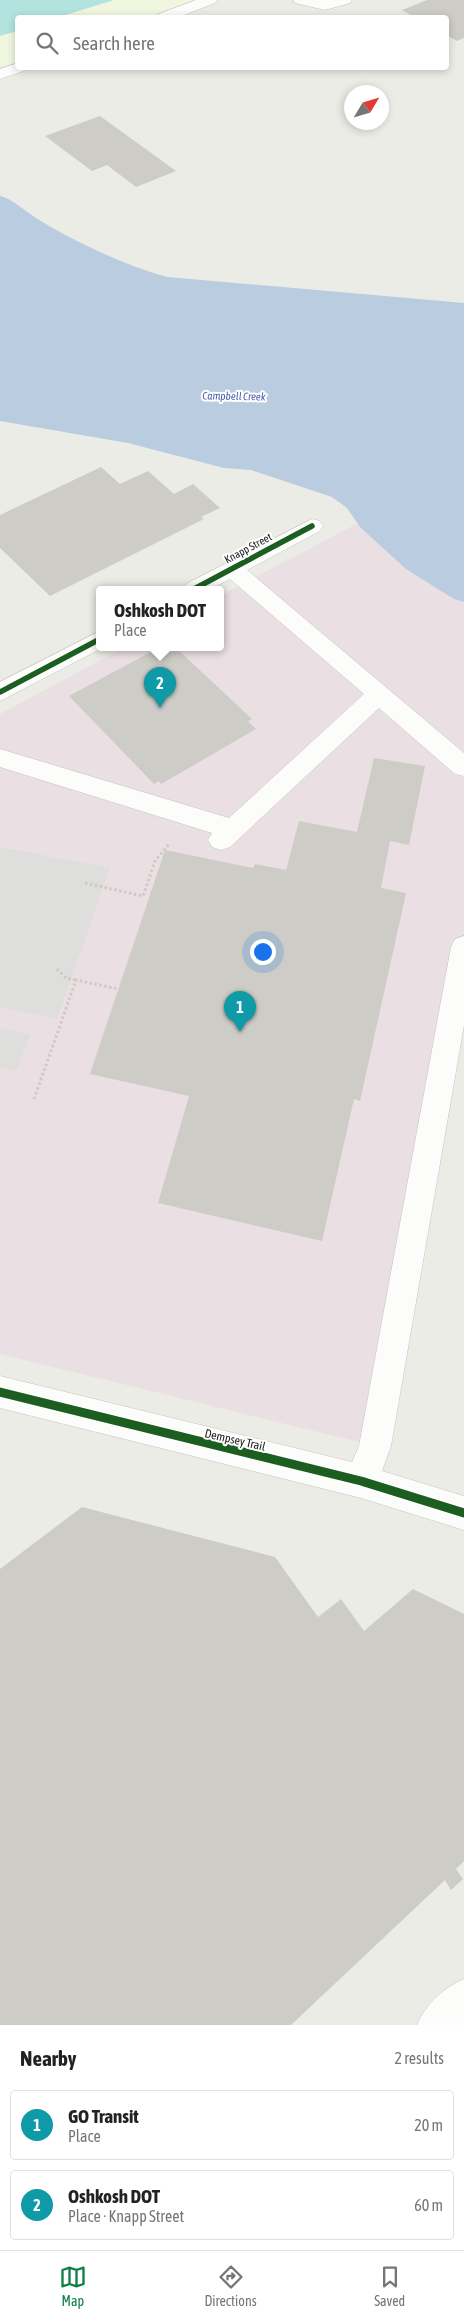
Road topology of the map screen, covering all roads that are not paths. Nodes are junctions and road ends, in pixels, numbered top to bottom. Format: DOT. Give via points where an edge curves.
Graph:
graph roads {
  1 [pos="210,0"];
  2 [pos="300,0"];
  3 [pos="345,0"];
  4 [pos="168,15"];
  5 [pos="15,69"];
  6 [pos="0,74"];
  7 [pos="312,526"];
  8 [pos="232,569"];
  9 [pos="200,586"];
  10 [pos="96,641"];
  11 [pos="0,692"];
  12 [pos="379,694"];
  13 [pos="0,758"];
  14 [pos="464,767"];
  15 [pos="464,946"];
  16 [pos="0,1392"];
  17 [pos="360,1481"];
  18 [pos="464,1513"];
  19 [pos="464,1999"];
  20 [pos="437,2025"];
  1 -- 4 [label="street"];
  2 -- 3 [label="street" via="325,6"];
  5 -- 6 [label="street"];
  7 -- 8 [label="street, Knapp Street"];
  8 -- 9 [label="street, Knapp Street"];
  8 -- 12 [label="street"];
  10 -- 11 [label="street"];
  12 -- 13 [label="street" via="227,834"];
  12 -- 14 [label="street"];
  15 -- 17 [label="street" via="375,1446"];
  16 -- 17 [label="street, Dempsey Trail"];
  17 -- 18 [label="street, Dempsey Trail"];
  19 -- 20 [label="street"];
}
